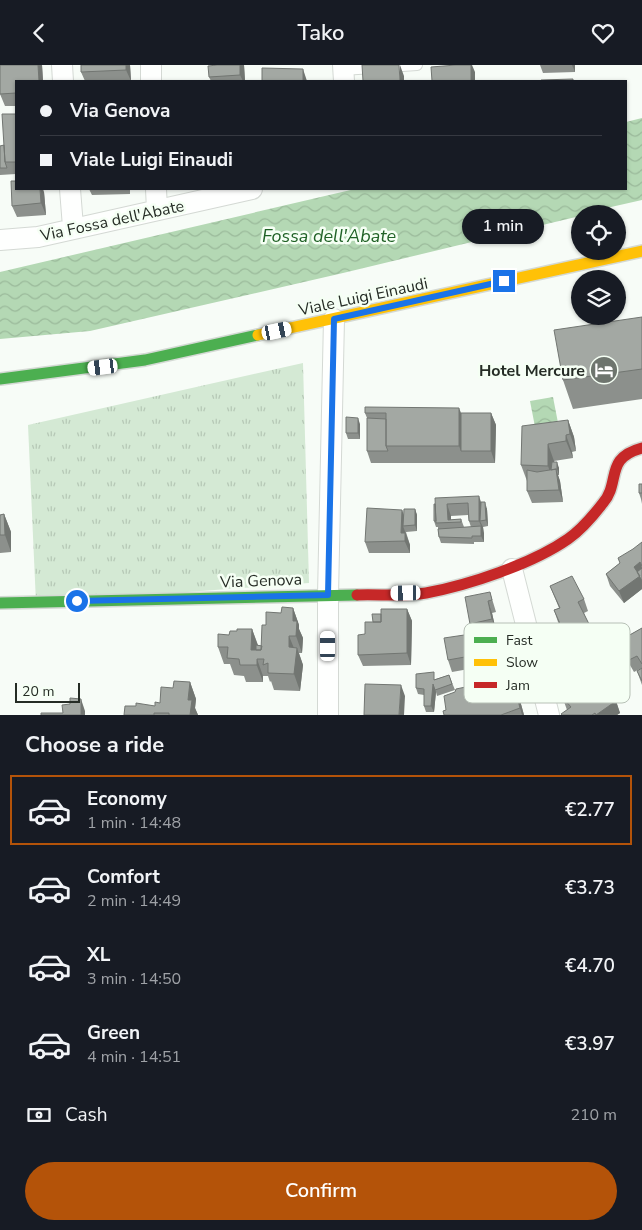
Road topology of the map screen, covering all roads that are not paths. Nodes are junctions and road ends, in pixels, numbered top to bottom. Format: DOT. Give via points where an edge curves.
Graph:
graph roads {
  1 [pos="62,65"];
  2 [pos="150,65"];
  3 [pos="417,65"];
  4 [pos="343,72"];
  5 [pos="63,80"];
  6 [pos="151,80"];
  7 [pos="70,190"];
  8 [pos="156,190"];
  9 [pos="247,190"];
  10 [pos="157,210"];
  11 [pos="73,227"];
  12 [pos="0,240"];
  13 [pos="642,251"];
  14 [pos="334,319"];
  15 [pos="0,379"];
  16 [pos="642,448"];
  17 [pos="512,569"];
  18 [pos="328,595"];
  19 [pos="0,603"];
  20 [pos="526,623"];
  21 [pos="328,715"];
  1 -- 5 [label="street"];
  2 -- 6 [label="street"];
  3 -- 4 [label="lane"];
  7 -- 11 [label="street"];
  8 -- 10 [label="street"];
  9 -- 10 [label="street, Via Fossa dell'Abate"];
  10 -- 11 [label="street, Via Fossa dell'Abate"];
  11 -- 12 [label="street, Via Fossa dell'Abate" via="38,237"];
  13 -- 14 [label="street, Viale Luigi Einaudi"];
  14 -- 15 [label="street, Viale Luigi Einaudi" via="145,360"];
  14 -- 18 [label="street"];
  16 -- 17 [label="street, Via Genova" via="631,451 617,463 605,501 574,535"];
  17 -- 18 [label="street, Via Genova" via="425,593"];
  17 -- 20 [label="street"];
  18 -- 19 [label="street, Via Genova"];
  18 -- 21 [label="street"];
}
